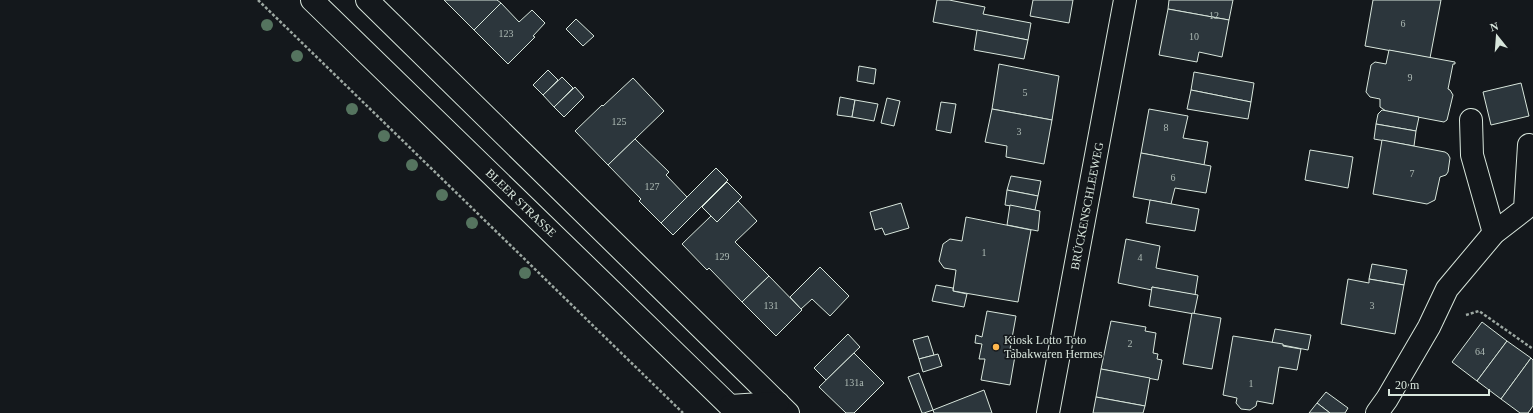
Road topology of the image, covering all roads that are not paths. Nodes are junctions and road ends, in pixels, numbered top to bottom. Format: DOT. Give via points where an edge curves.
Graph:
graph roads {
  1 [pos="312,0"];
  2 [pos="367,0"];
  3 [pos="1126,0"];
  4 [pos="1471,120"];
  5 [pos="1529,145"];
  6 [pos="1494,232"];
  7 [pos="783,408"];
  8 [pos="733,409"];
  9 [pos="1048,413"];
  10 [pos="1377,413"];
  1 -- 8 [label="street, BLEER STRASSE"];
  2 -- 7 [label="street, BLEER STRASSE"];
  3 -- 9 [label="street, BRÜCKENSCHLEEWEG"];
  4 -- 6 [label="street" via="1472,155"];
  5 -- 6 [label="street" via="1526,209"];
  6 -- 10 [label="street" via="1447,289 1429,327"];
  7 -- 8 [label="street, BLEER STRASSE"];
}
